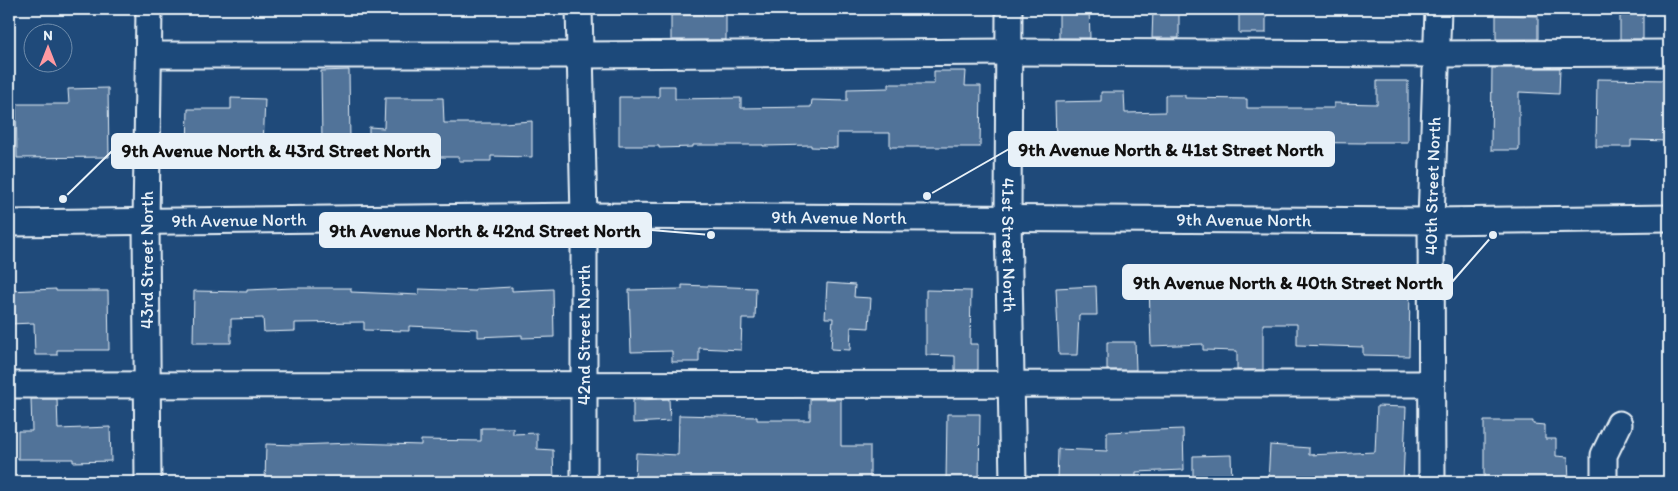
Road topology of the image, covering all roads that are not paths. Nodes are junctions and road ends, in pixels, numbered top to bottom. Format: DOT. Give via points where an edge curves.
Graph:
graph roads {
  1 [pos="149,9"];
  2 [pos="580,9"];
  3 [pos="1009,9"];
  4 [pos="1438,9"];
  5 [pos="1009,52"];
  6 [pos="1669,53"];
  7 [pos="1436,54"];
  8 [pos="149,55"];
  9 [pos="580,55"];
  10 [pos="584,216"];
  11 [pos="1669,218"];
  12 [pos="1008,219"];
  13 [pos="1431,221"];
  14 [pos="146,223"];
  15 [pos="9,224"];
  16 [pos="9,384"];
  17 [pos="1431,384"];
  18 [pos="147,385"];
  19 [pos="584,385"];
  20 [pos="1011,385"];
  21 [pos="1619,424"];
  22 [pos="148,482"];
  23 [pos="584,482"];
  24 [pos="1013,482"];
  25 [pos="1432,482"];
  26 [pos="1604,482"];
  1 -- 8 [label="street, 43rd Street North"];
  2 -- 9 [label="street, 42nd Street North"];
  3 -- 5 [label="street, 41st Street North"];
  4 -- 7 [label="street, 40th Street North"];
  5 -- 7 [label="street"];
  5 -- 9 [label="street"];
  5 -- 12 [label="street, 41st Street North"];
  6 -- 7 [label="street"];
  7 -- 13 [label="street, 40th Street North"];
  8 -- 9 [label="street"];
  8 -- 14 [label="street, 43rd Street North"];
  9 -- 10 [label="street, 42nd Street North"];
  10 -- 12 [label="street, 9th Avenue North"];
  10 -- 14 [label="street, 9th Avenue North"];
  10 -- 19 [label="street, 42nd Street North"];
  11 -- 13 [label="street, 9th Avenue North"];
  12 -- 13 [label="street, 9th Avenue North"];
  12 -- 20 [label="street, 41st Street North"];
  13 -- 17 [label="street, 40th Street North"];
  14 -- 15 [label="street, 9th Avenue North"];
  14 -- 18 [label="street, 43rd Street North"];
  16 -- 18 [label="street"];
  17 -- 20 [label="street"];
  17 -- 25 [label="street, 40th Street North"];
  18 -- 19 [label="street"];
  18 -- 22 [label="street, 43rd Street North"];
  19 -- 20 [label="street"];
  19 -- 23 [label="street, 42nd Street North"];
  20 -- 24 [label="street, 41st Street North"];
  21 -- 26 [label="street" via="1604,455"];
}
